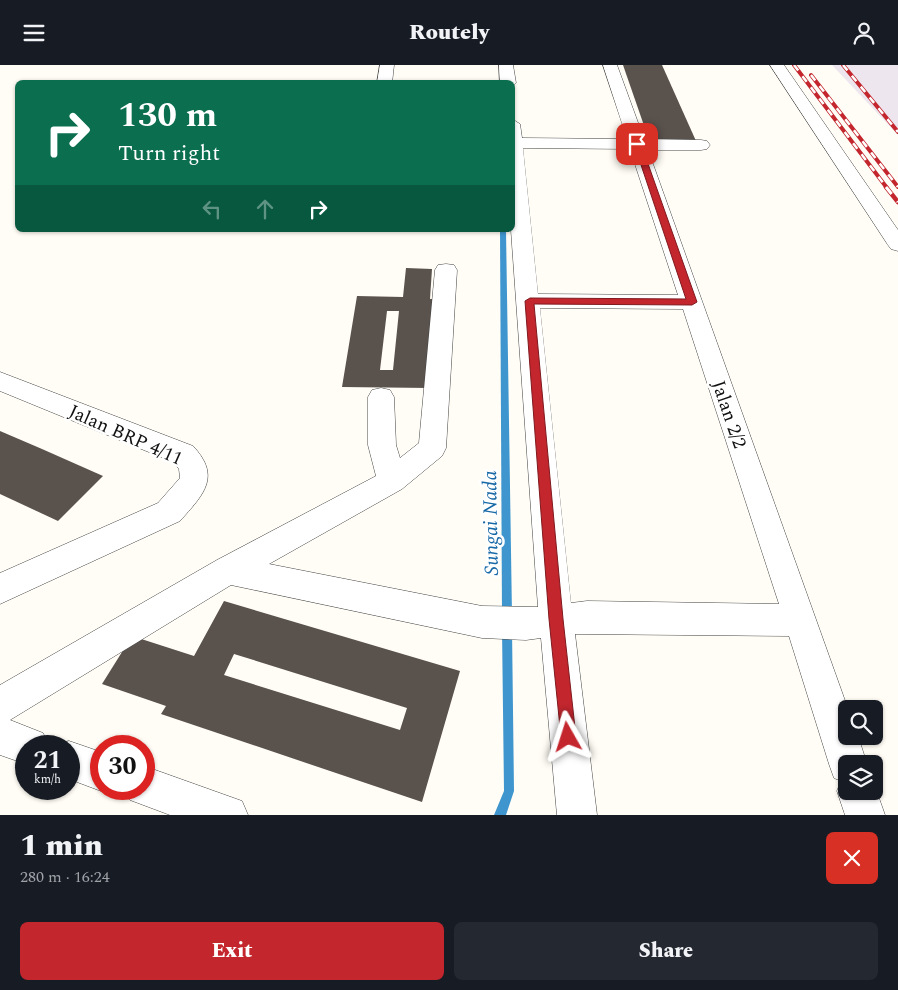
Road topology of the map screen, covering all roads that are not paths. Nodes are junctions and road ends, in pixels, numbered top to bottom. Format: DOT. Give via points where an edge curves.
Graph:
graph roads {
  1 [pos="387,65"];
  2 [pos="506,65"];
  3 [pos="610,65"];
  4 [pos="777,65"];
  5 [pos="384,80"];
  6 [pos="508,80"];
  7 [pos="515,133"];
  8 [pos="515,144"];
  9 [pos="637,144"];
  10 [pos="701,145"];
  11 [pos="898,245"];
  12 [pos="446,270"];
  13 [pos="530,301"];
  14 [pos="692,302"];
  15 [pos="0,381"];
  16 [pos="381,397"];
  17 [pos="392,481"];
  18 [pos="228,570"];
  19 [pos="0,589"];
  20 [pos="801,619"];
  21 [pos="541,621"];
  22 [pos="0,706"];
  23 [pos="0,736"];
  24 [pos="15,741"];
  25 [pos="845,755"];
  26 [pos="155,790"];
  27 [pos="860,800"];
  28 [pos="228,815"];
  29 [pos="577,815"];
  30 [pos="865,815"];
  1 -- 5 [label="street"];
  2 -- 6 [label="street"];
  3 -- 9 [label="street, Jalan 2/2"];
  4 -- 11 [label="street"];
  7 -- 9 [label="street"];
  8 -- 13 [label="street"];
  9 -- 10 [label="street"];
  9 -- 14 [label="street, Jalan 2/2"];
  12 -- 17 [label="street" via="432,448"];
  13 -- 14 [label="street"];
  13 -- 21 [label="street"];
  14 -- 20 [label="street, Jalan 2/2"];
  15 -- 19 [label="street, Jalan BRP 4/11" via="183,454 193,465 195,479 169,512"];
  16 -- 17 [label="street" via="382,445"];
  17 -- 18 [label="street"];
  18 -- 21 [label="street" via="482,622"];
  18 -- 22 [label="street"];
  20 -- 21 [label="street" via="587,617"];
  20 -- 25 [label="street, Jalan 2/2"];
  21 -- 29 [label="street"];
  23 -- 24 [label="street"];
  26 -- 28 [label="street"];
  27 -- 30 [label="street"];
}
